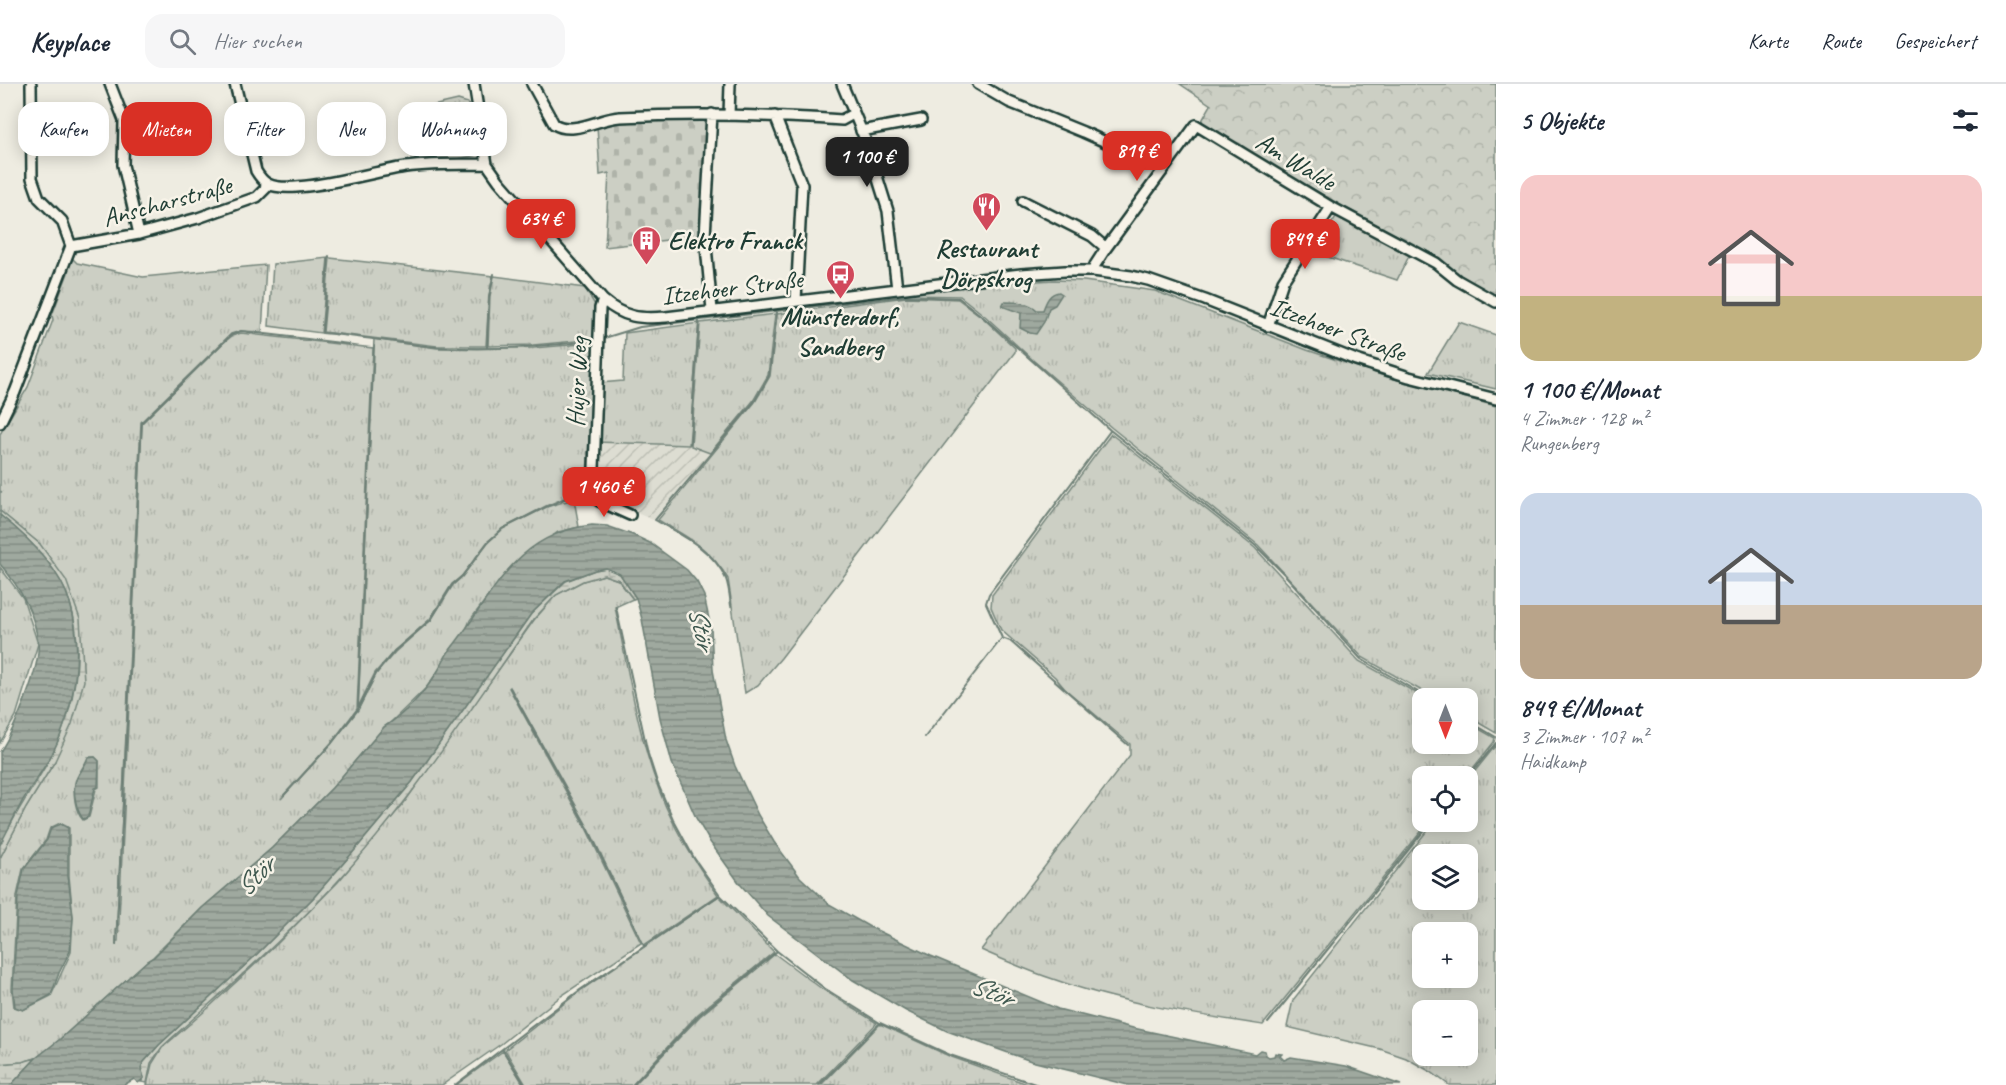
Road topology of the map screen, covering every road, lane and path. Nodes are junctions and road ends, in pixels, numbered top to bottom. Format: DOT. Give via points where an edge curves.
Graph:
graph roads {
  1 [pos="31,84"];
  2 [pos="110,84"];
  3 [pos="235,84"];
  4 [pos="474,84"];
  5 [pos="532,84"];
  6 [pos="730,84"];
  7 [pos="842,84"];
  8 [pos="978,84"];
  9 [pos="712,114"];
  10 [pos="853,114"];
  11 [pos="729,115"];
  12 [pos="776,116"];
  13 [pos="921,120"];
  14 [pos="861,131"];
  15 [pos="487,164"];
  16 [pos="1164,168"];
  17 [pos="269,185"];
  18 [pos="1023,201"];
  19 [pos="1331,207"];
  20 [pos="139,234"];
  21 [pos="71,246"];
  22 [pos="1106,248"];
  23 [pos="1093,271"];
  24 [pos="897,289"];
  25 [pos="603,300"];
  26 [pos="796,301"];
  27 [pos="1496,302"];
  28 [pos="712,310"];
  29 [pos="1268,326"];
  30 [pos="1496,399"];
  31 [pos="0,423"];
  32 [pos="630,514"];
  1 -- 21 [label="street" via="32,178 39,198 62,220"];
  2 -- 20 [label="street" via="124,120 123,165"];
  3 -- 17 [label="street" via="256,171"];
  4 -- 15 [label="street"];
  5 -- 9 [label="street" via="554,124 568,129 610,118"];
  6 -- 11 [label="street"];
  7 -- 10 [label="street"];
  8 -- 16 [label="street" via="1010,102"];
  9 -- 11 [label="street"];
  9 -- 28 [label="street" via="705,236"];
  10 -- 12 [label="street" via="842,120"];
  10 -- 14 [label="street"];
  11 -- 12 [label="street"];
  12 -- 26 [label="street" via="802,185"];
  13 -- 14 [label="street"];
  14 -- 24 [label="street" via="888,211"];
  15 -- 17 [label="street" via="400,168 310,185"];
  15 -- 25 [label="street, Itzehoer Straße"];
  16 -- 19 [label="street, Am Walde" via="1196,125"];
  16 -- 22 [label="street"];
  17 -- 20 [label="street, Anscharstraße" via="257,197"];
  18 -- 22 [label="street" via="1092,236"];
  19 -- 27 [label="street, Am Walde" via="1436,263"];
  19 -- 29 [label="street" via="1283,281"];
  20 -- 21 [label="street, Anscharstraße"];
  21 -- 31 [label="street"];
  22 -- 23 [label="street"];
  23 -- 24 [label="street, Itzehoer Straße" via="1021,274"];
  23 -- 29 [label="street, Itzehoer Straße" via="1171,287"];
  24 -- 26 [label="street, Itzehoer Straße"];
  25 -- 28 [label="street, Itzehoer Straße" via="623,314 636,317"];
  25 -- 32 [label="street, Hujer Weg" via="593,495"];
  26 -- 28 [label="street, Itzehoer Straße"];
  29 -- 30 [label="street, Itzehoer Straße" via="1409,377"];
}
